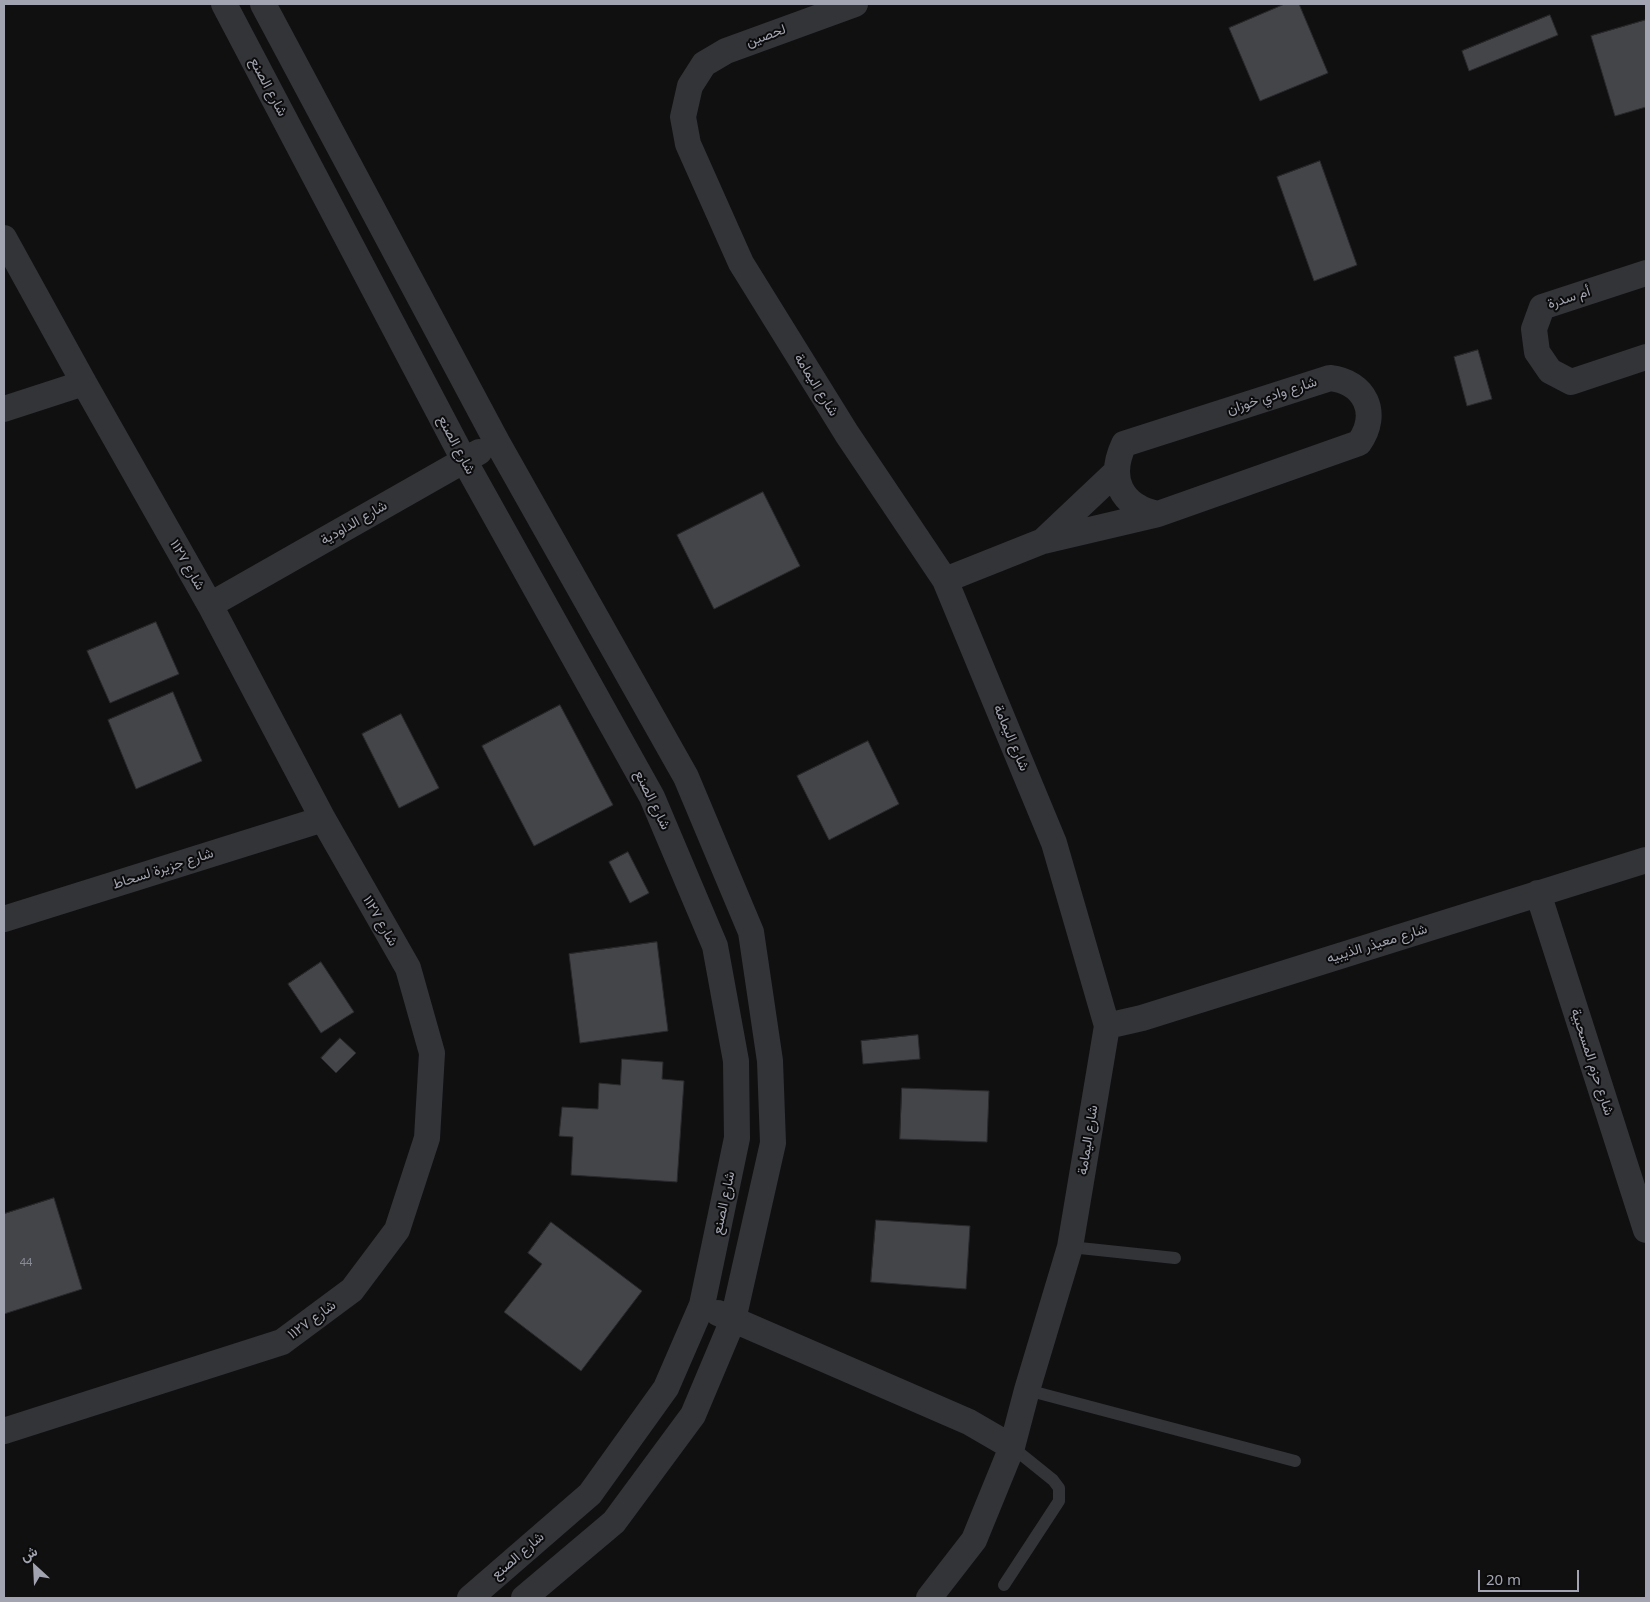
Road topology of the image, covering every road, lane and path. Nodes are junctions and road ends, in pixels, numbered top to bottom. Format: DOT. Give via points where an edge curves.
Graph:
graph roads {
  1 [pos="224,4"];
  2 [pos="263,4"];
  3 [pos="855,4"];
  4 [pos="690,86"];
  5 [pos="4,238"];
  6 [pos="1646,273"];
  7 [pos="1646,357"];
  8 [pos="84,383"];
  9 [pos="4,409"];
  10 [pos="498,442"];
  11 [pos="464,460"];
  12 [pos="1116,472"];
  13 [pos="1158,514"];
  14 [pos="1043,541"];
  15 [pos="945,580"];
  16 [pos="210,605"];
  17 [pos="323,819"];
  18 [pos="1646,860"];
  19 [pos="1538,894"];
  20 [pos="4,919"];
  21 [pos="1107,1026"];
  22 [pos="1646,1230"];
  23 [pos="1070,1246"];
  24 [pos="1175,1258"];
  25 [pos="702,1305"];
  26 [pos="733,1320"];
  27 [pos="1027,1390"];
  28 [pos="4,1431"];
  29 [pos="1012,1447"];
  30 [pos="1295,1461"];
  31 [pos="1004,1585"];
  32 [pos="470,1598"];
  33 [pos="524,1598"];
  34 [pos="930,1598"];
  1 -- 11 [label="street, شارع الصنع"];
  2 -- 10 [label="street"];
  3 -- 4 [label="street, لحصين" via="726,51 704,64"];
  4 -- 15 [label="street, شارع اليمامة" via="683,117 688,144 741,263 847,434"];
  5 -- 8 [label="street, شارع ١١٢٧"];
  6 -- 7 [label="street, أم سدرة" via="1542,307 1534,329 1537,352 1550,371 1571,382"];
  8 -- 9 [label="street"];
  8 -- 16 [label="street, شارع ١١٢٧"];
  10 -- 11 [label="street, شارع الداودية"];
  10 -- 26 [label="street" via="686,777 751,932 770,1061 772,1144"];
  11 -- 16 [label="street, شارع الداودية"];
  11 -- 25 [label="street, شارع الصنع" via="652,797 715,946 736,1061 737,1138"];
  12 -- 13 [label="street" via="1126,497 1146,512"];
  12 -- 13 [label="street, شارع وادي خوزان" via="1124,444 1330,378 1352,384 1366,402 1369,423 1359,443"];
  12 -- 14 [label="street, شارع وادي خوزان"];
  13 -- 14 [label="street, شارع وادي خوزان"];
  14 -- 15 [label="street, شارع وادي خوزان"];
  15 -- 21 [label="street, شارع اليمامة" via="1054,842"];
  16 -- 17 [label="street, شارع ١١٢٧"];
  17 -- 20 [label="street, شارع جزيرة لسحاط"];
  17 -- 28 [label="street, شارع ١١٢٧" via="408,968 432,1052 427,1138 397,1230 352,1290 282,1342"];
  18 -- 19 [label="street, شارع معيذر الذيبيه"];
  19 -- 21 [label="street, شارع معيذر الذيبيه" via="1142,1018"];
  19 -- 22 [label="street, شارع حزم المسحبية"];
  21 -- 23 [label="street, شارع اليمامة"];
  23 -- 24 [label="lane"];
  23 -- 27 [label="street, شارع اليمامة"];
  25 -- 26 [label="street"];
  25 -- 32 [label="street, شارع الصنع" via="666,1388 590,1494"];
  26 -- 29 [label="street" via="969,1422"];
  26 -- 33 [label="street" via="693,1414 614,1522"];
  27 -- 29 [label="street, شارع اليمامة"];
  27 -- 30 [label="lane"];
  29 -- 31 [label="lane" via="1053,1480 1059,1488 1059,1500"];
  29 -- 34 [label="street, شارع اليمامة" via="974,1540"];
}
